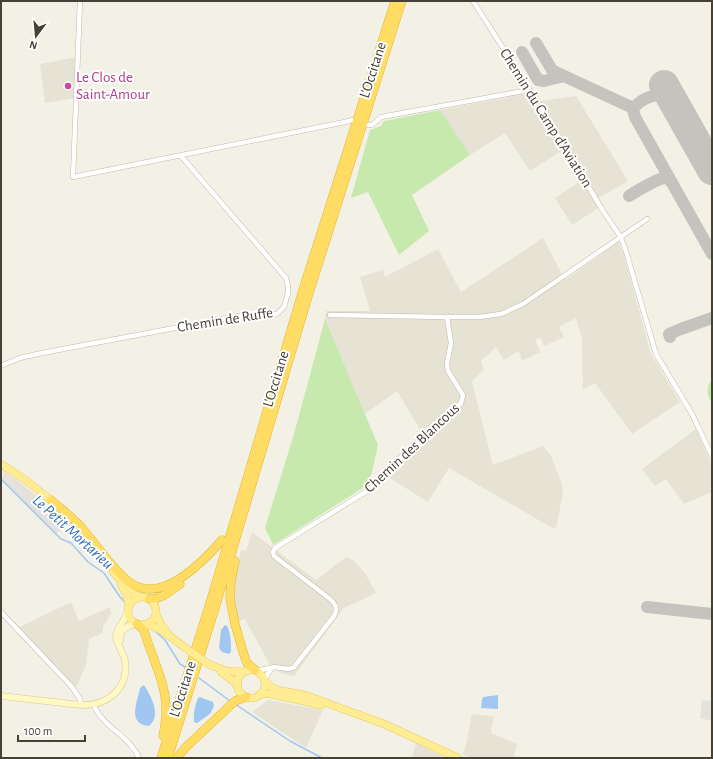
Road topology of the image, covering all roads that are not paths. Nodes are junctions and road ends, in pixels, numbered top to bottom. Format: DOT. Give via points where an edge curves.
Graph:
graph roads {
  1 [pos="80,1"];
  2 [pos="395,1"];
  3 [pos="402,1"];
  4 [pos="472,1"];
  5 [pos="529,90"];
  6 [pos="352,120"];
  7 [pos="368,125"];
  8 [pos="181,156"];
  9 [pos="647,219"];
  10 [pos="620,236"];
  11 [pos="330,315"];
  12 [pos="447,317"];
  13 [pos="1,366"];
  14 [pos="255,450"];
  15 [pos="712,456"];
  16 [pos="1,464"];
  17 [pos="258,467"];
  18 [pos="51,500"];
  19 [pos="222,540"];
  20 [pos="114,573"];
  21 [pos="140,597"];
  22 [pos="149,599"];
  23 [pos="129,609"];
  24 [pos="1,612"];
  25 [pos="156,613"];
  26 [pos="141,624"];
  27 [pos="171,637"];
  28 [pos="121,649"];
  29 [pos="210,665"];
  30 [pos="274,667"];
  31 [pos="256,671"];
  32 [pos="244,672"];
  33 [pos="265,681"];
  34 [pos="238,684"];
  35 [pos="260,694"];
  36 [pos="1,696"];
  37 [pos="246,697"];
  38 [pos="81,705"];
  39 [pos="94,705"];
  40 [pos="341,708"];
  41 [pos="139,758"];
  42 [pos="156,758"];
  43 [pos="160,758"];
  44 [pos="168,758"];
  45 [pos="177,758"];
  46 [pos="458,758"];
  1 -- 8 [label="street" via="74,177"];
  2 -- 14 [label="highway, L'Occitane"];
  3 -- 17 [label="highway, L'Occitane" via="312,285"];
  4 -- 5 [label="street, Chemin du Camp d'Aviation"];
  5 -- 7 [label="street" via="403,112 381,117 372,125"];
  5 -- 10 [label="street, Chemin du Camp d'Aviation"];
  6 -- 8 [label="street"];
  8 -- 13 [label="street, Chemin de Ruffe" via="286,278 288,293 281,311 273,315 238,316 42,353"];
  9 -- 10 [label="street"];
  10 -- 12 [label="street" via="523,304 501,314"];
  10 -- 15 [label="street, Chemin du Camp d'Aviation" via="656,354 692,414"];
  11 -- 12 [label="street"];
  12 -- 30 [label="street, Chemin des Blancous" via="451,343 448,371 463,395 462,403 367,491 274,550 274,556 336,605 334,616 294,668"];
  14 -- 19 [label="highway"];
  14 -- 43 [label="highway, L'Occitane" via="210,604"];
  16 -- 18 [label="main road" via="28,480"];
  17 -- 31 [label="highway" via="235,558 230,591 233,615 244,655"];
  17 -- 44 [label="highway, L'Occitane"];
  18 -- 19 [label="highway" via="80,526 120,574 140,587 152,589 167,586 206,558"];
  18 -- 20 [label="main road"];
  19 -- 22 [label="highway" via="208,560 192,574 160,598"];
  20 -- 21 [label="main road" via="132,593"];
  20 -- 23 [label="main road" via="126,594"];
  21 -- 22 [label="main road"];
  21 -- 23 [label="main road"];
  22 -- 25 [label="main road" via="155,605"];
  23 -- 26 [label="main road" via="131,619"];
  23 -- 28 [label="main road" via="117,631 116,640"];
  24 -- 38 [label="street" via="72,687"];
  25 -- 26 [label="main road" via="152,620"];
  25 -- 27 [label="main road"];
  26 -- 27 [label="main road" via="152,626"];
  26 -- 28 [label="main road" via="128,626 122,632"];
  26 -- 42 [label="highway" via="165,692 166,719"];
  27 -- 29 [label="main road, bridge"];
  28 -- 39 [label="main road" via="126,670 120,688 101,703"];
  29 -- 32 [label="main road" via="227,671"];
  29 -- 34 [label="main road"];
  30 -- 31 [label="street, Chemin des Blancous"];
  30 -- 33 [label="street"];
  31 -- 32 [label="main road"];
  31 -- 33 [label="main road"];
  32 -- 34 [label="main road"];
  33 -- 35 [label="main road" via="265,688"];
  33 -- 40 [label="main road" via="271,688 305,695"];
  34 -- 37 [label="main road" via="240,692"];
  35 -- 37 [label="main road"];
  35 -- 40 [label="main road"];
  36 -- 38 [label="main road"];
  37 -- 45 [label="highway" via="235,701"];
  38 -- 39 [label="main road"];
  39 -- 41 [label="street" via="99,715 132,747"];
  40 -- 46 [label="main road" via="384,724"];
}
